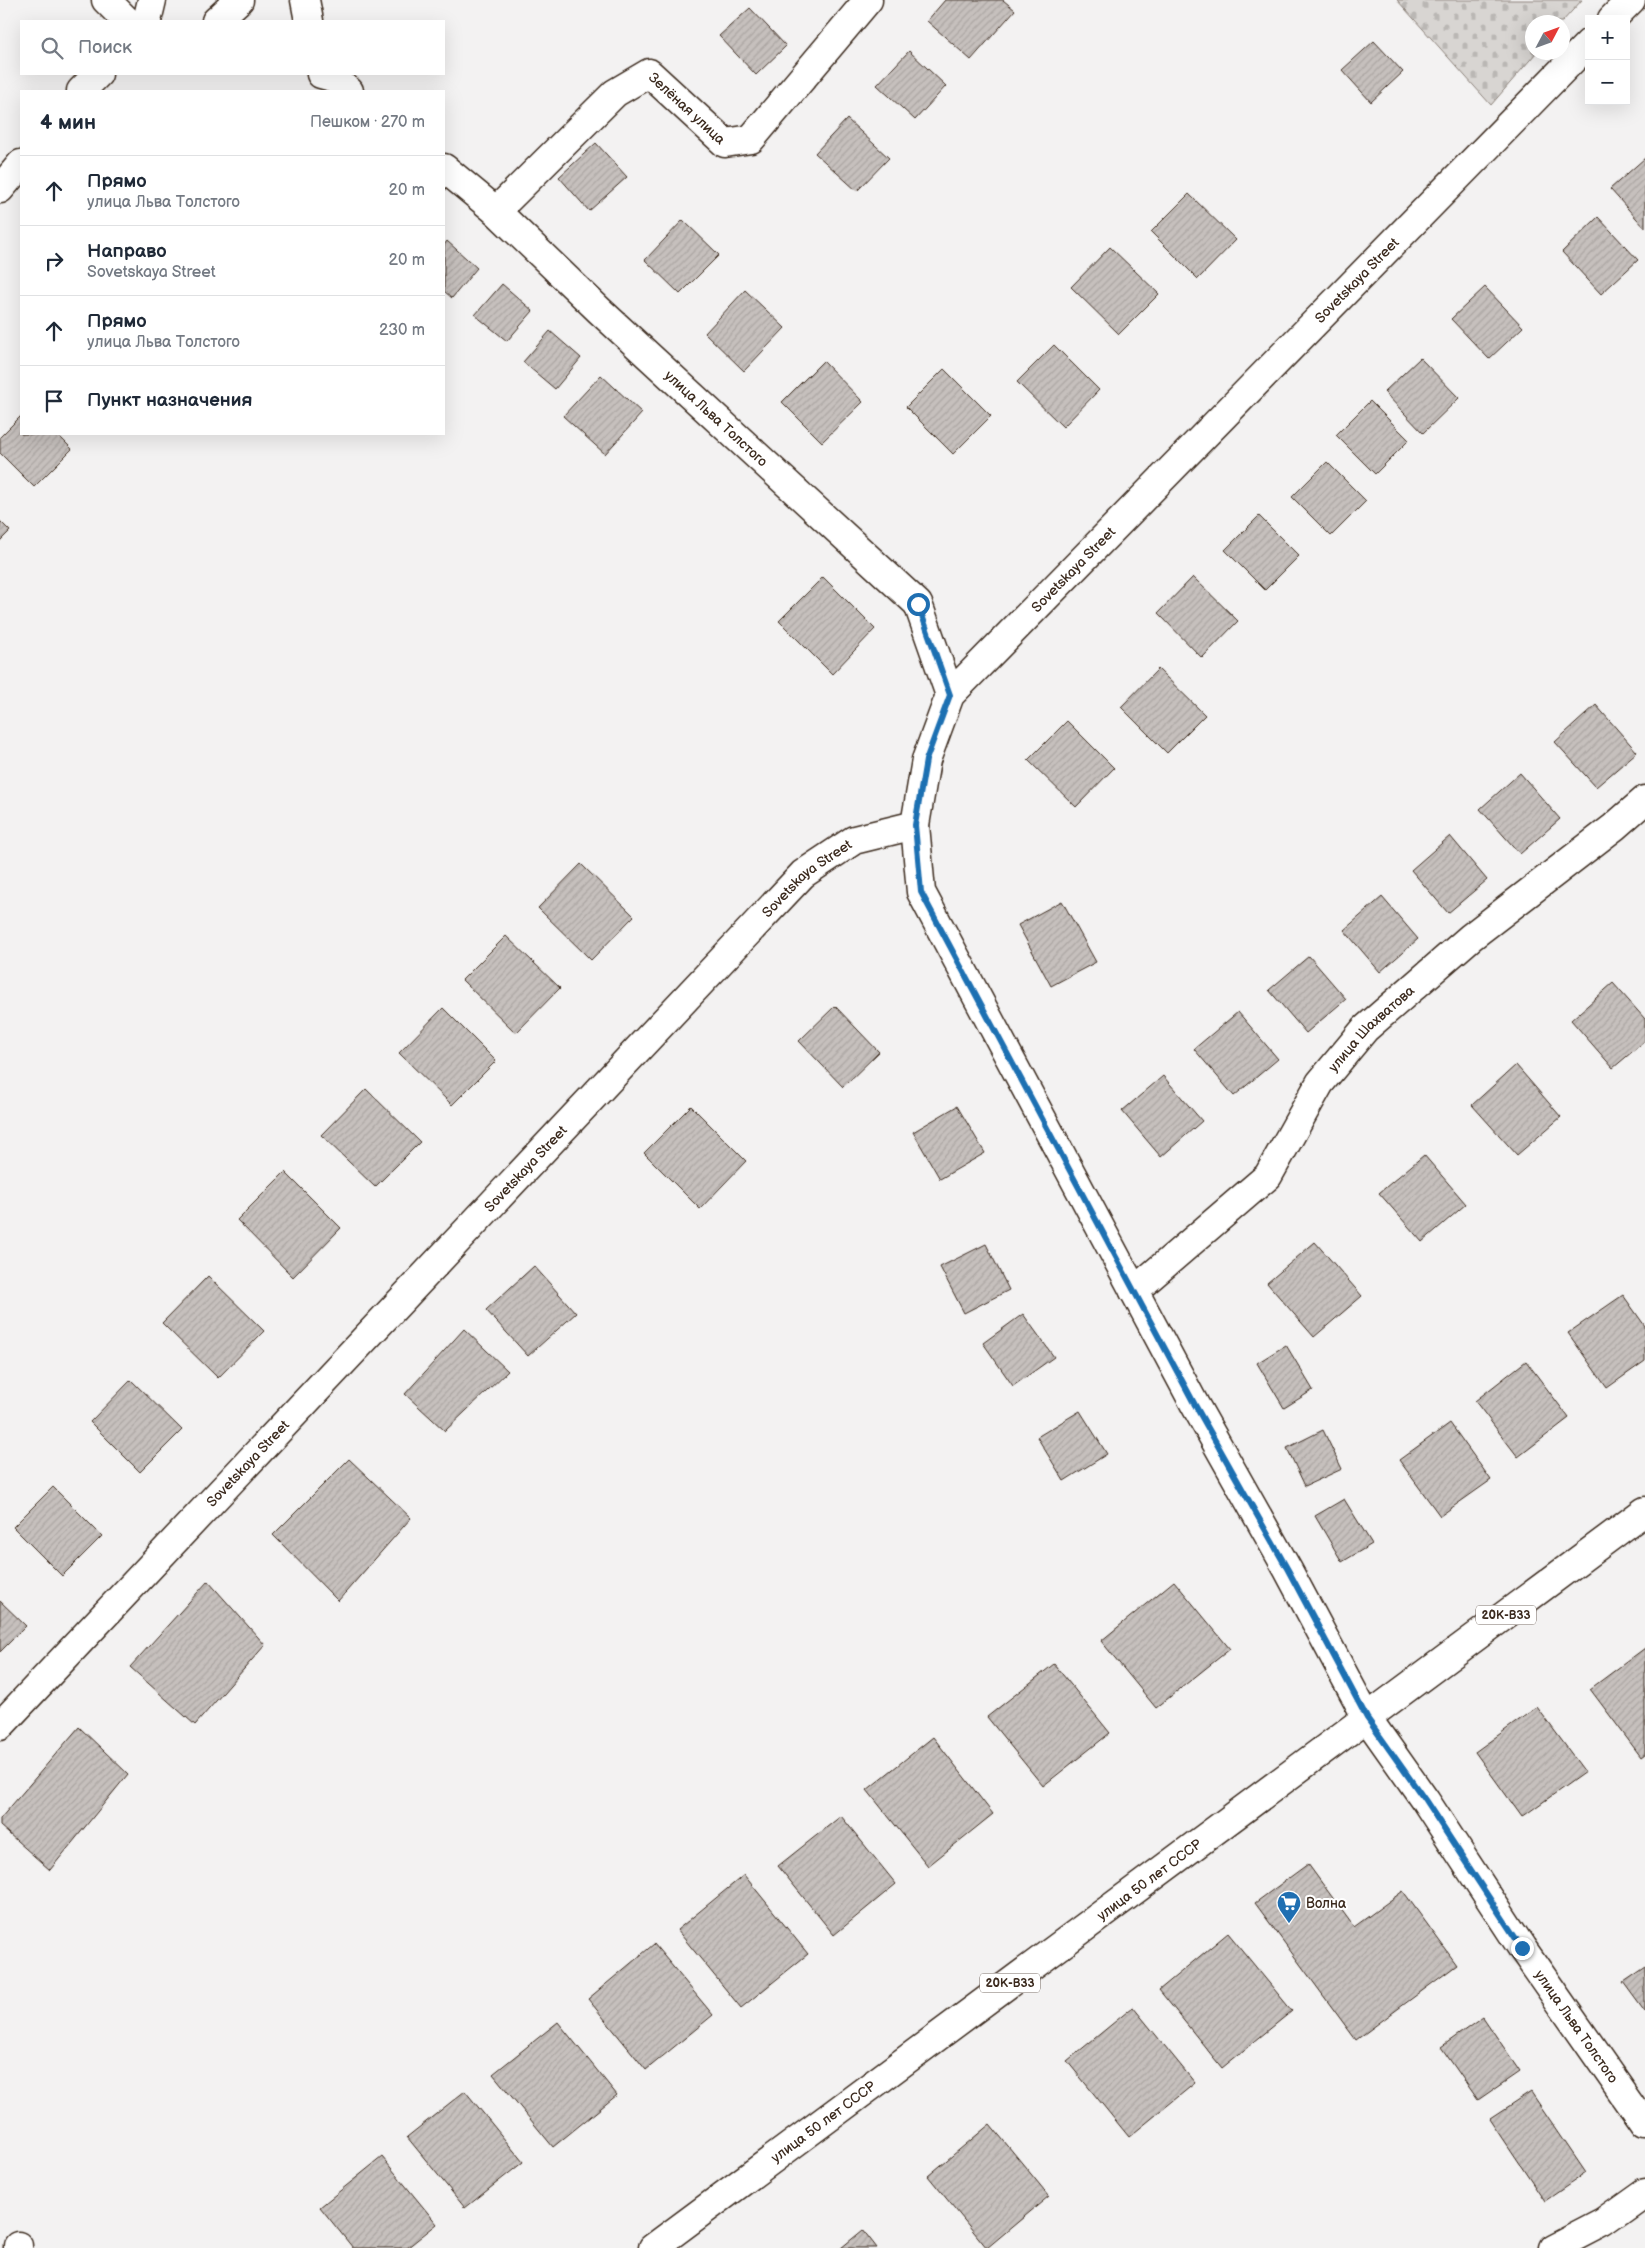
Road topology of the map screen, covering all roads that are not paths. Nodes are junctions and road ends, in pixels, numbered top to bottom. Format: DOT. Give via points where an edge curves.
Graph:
graph roads {
  1 [pos="106,0"];
  2 [pos="152,0"];
  3 [pos="239,0"];
  4 [pos="305,0"];
  5 [pos="868,0"];
  6 [pos="1631,0"];
  7 [pos="1616,15"];
  8 [pos="126,20"];
  9 [pos="147,20"];
  10 [pos="217,20"];
  11 [pos="309,20"];
  12 [pos="1585,47"];
  13 [pos="97,75"];
  14 [pos="82,90"];
  15 [pos="20,165"];
  16 [pos="445,169"];
  17 [pos="0,189"];
  18 [pos="496,211"];
  19 [pos="950,695"];
  20 [pos="1645,800"];
  21 [pos="915,825"];
  22 [pos="1134,1290"];
  23 [pos="1645,1511"];
  24 [pos="1367,1718"];
  25 [pos="0,1726"];
  26 [pos="1645,2124"];
  27 [pos="1645,2192"];
  28 [pos="653,2248"];
  29 [pos="1553,2248"];
  1 -- 8 [label="street"];
  2 -- 9 [label="street"];
  3 -- 10 [label="street"];
  4 -- 11 [label="street"];
  5 -- 18 [label="street, Зелёная улица" via="751,139 726,143 650,73 615,93"];
  6 -- 7 [label="street"];
  12 -- 19 [label="street, Sovetskaya Street"];
  13 -- 14 [label="street"];
  15 -- 17 [label="street"];
  16 -- 18 [label="street, улица Льва Толстого"];
  18 -- 19 [label="street, улица Льва Толстого" via="918,604"];
  19 -- 21 [label="street, Sovetskaya Street" via="926,760"];
  20 -- 22 [label="street, улица Шахватова" via="1471,937 1365,1029 1320,1083 1268,1176"];
  21 -- 22 [label="street, улица Льва Толстого" via="921,892"];
  21 -- 25 [label="street, Sovetskaya Street" via="854,840 803,874"];
  22 -- 24 [label="street, улица Льва Толстого"];
  23 -- 24 [label="street, улица 50 лет СССР / 20К-В33"];
  24 -- 26 [label="street, улица Льва Толстого"];
  24 -- 28 [label="street, улица 50 лет СССР / 20К-В33"];
  27 -- 29 [label="street" via="1603,2222"];
}
